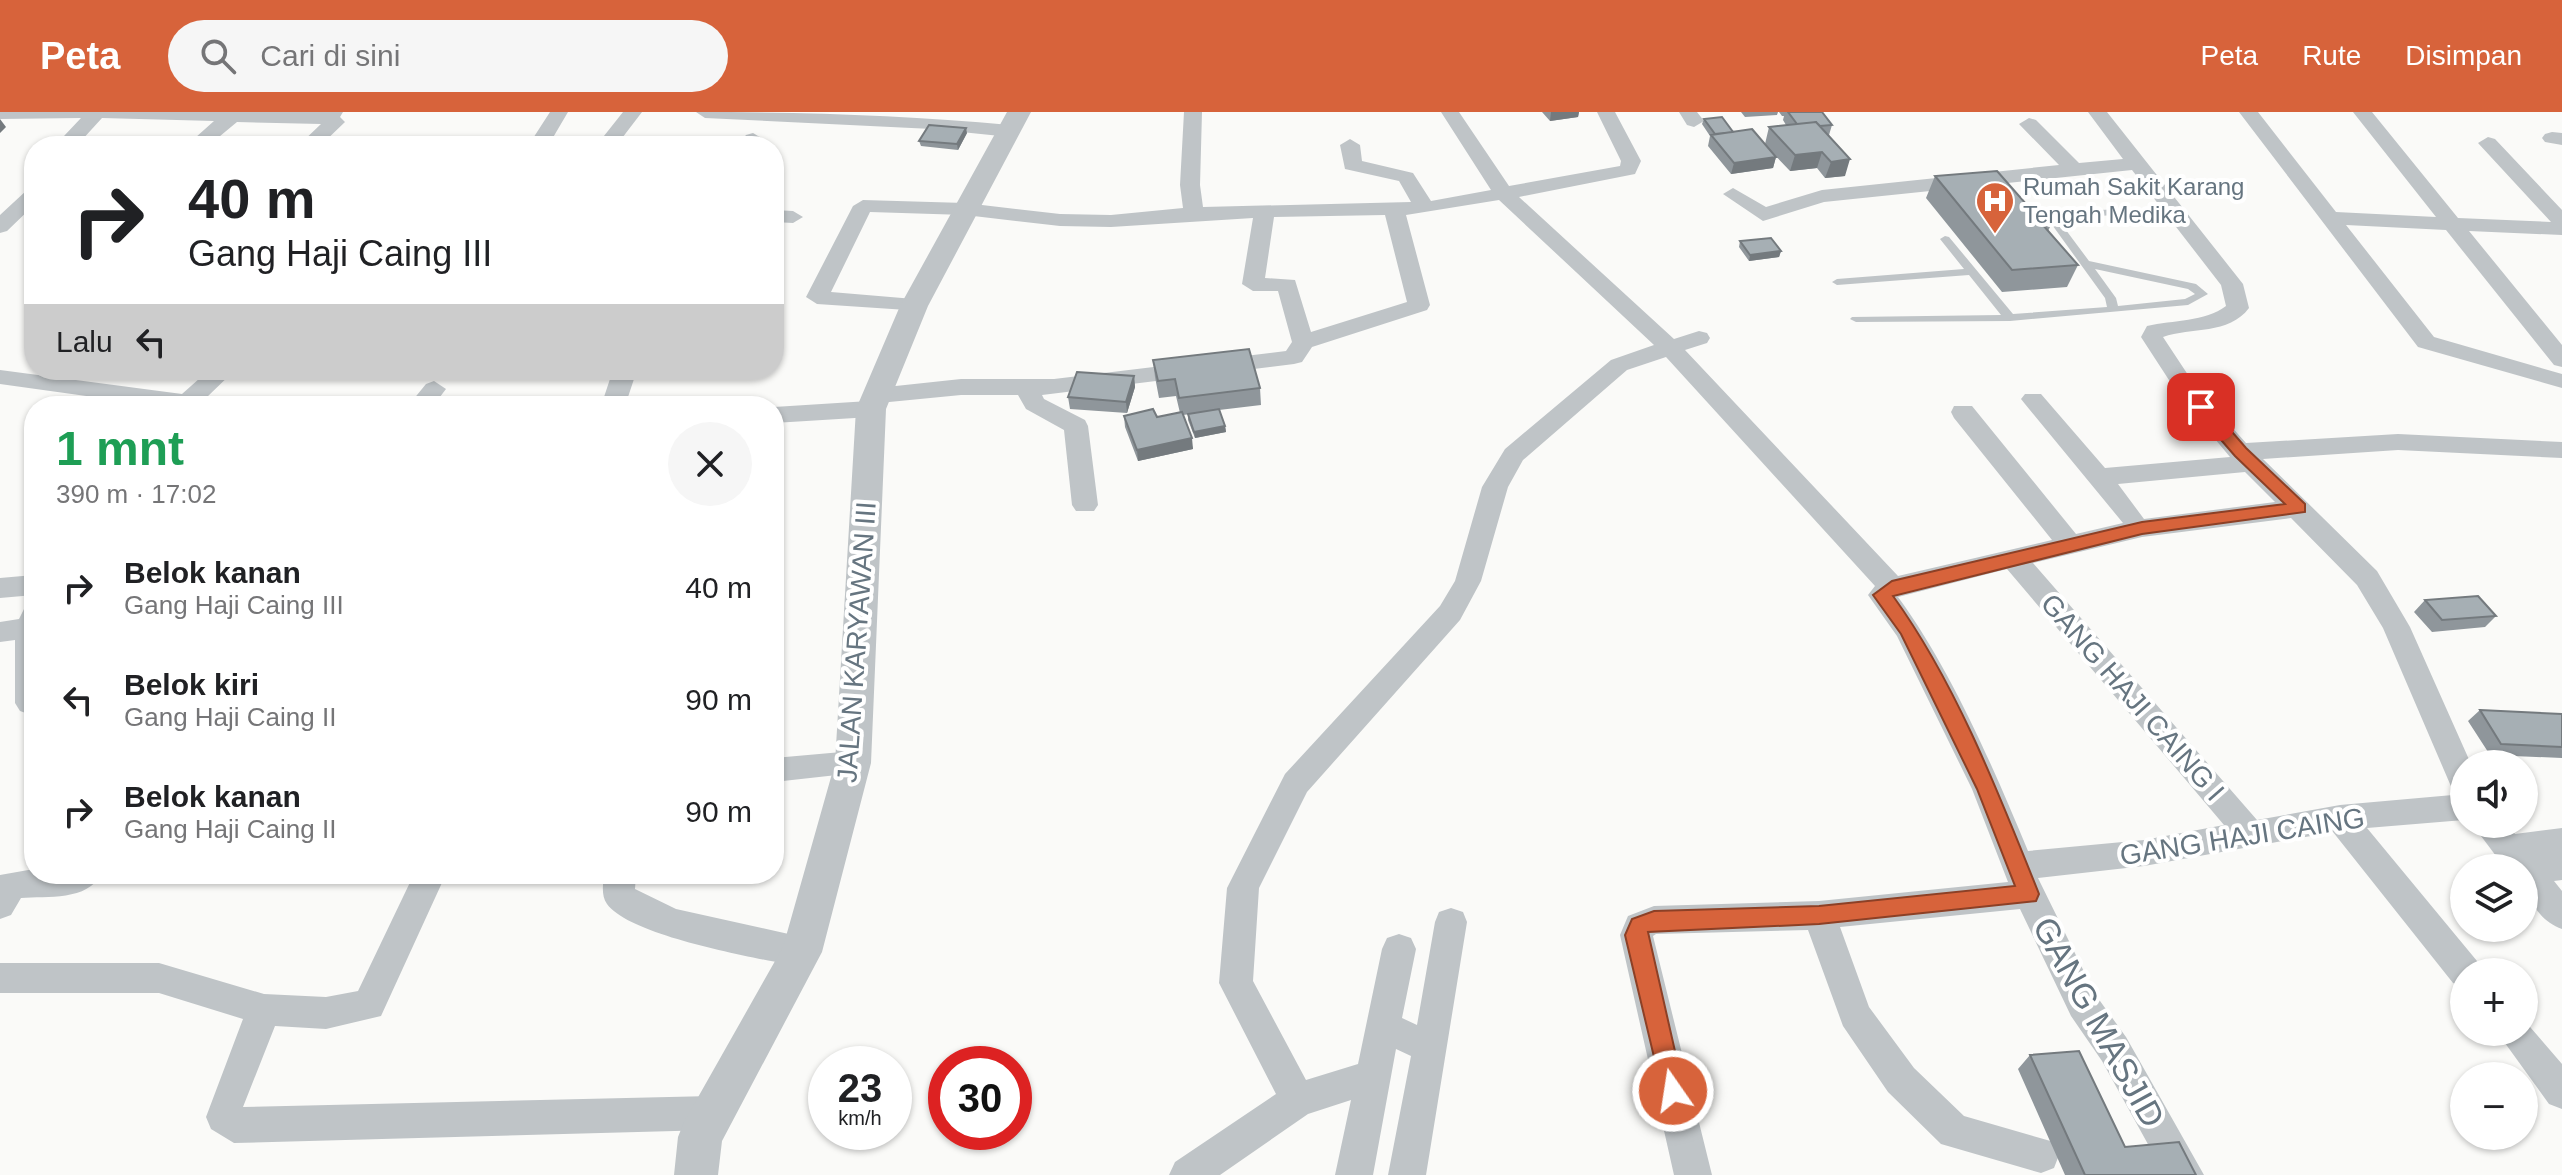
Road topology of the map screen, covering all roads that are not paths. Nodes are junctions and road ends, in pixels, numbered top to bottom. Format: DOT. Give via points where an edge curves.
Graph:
graph roads {
  1 [pos="559,112"];
  2 [pos="633,112"];
  3 [pos="705,112"];
  4 [pos="1193,112"];
  5 [pos="1450,112"];
  6 [pos="1606,112"];
  7 [pos="2097,112"];
  8 [pos="2248,112"];
  9 [pos="2362,112"];
  10 [pos="0,113"];
  11 [pos="96,113"];
  12 [pos="146,113"];
  13 [pos="331,115"];
  14 [pos="232,116"];
  15 [pos="1014,121"];
  16 [pos="2029,124"];
  17 [pos="75,136"];
  18 [pos="208,136"];
  19 [pos="319,136"];
  20 [pos="544,136"];
  21 [pos="614,136"];
  22 [pos="2488,143"];
  23 [pos="1350,145"];
  24 [pos="2138,163"];
  25 [pos="2075,170"];
  26 [pos="1503,193"];
  27 [pos="1733,194"];
  28 [pos="24,204"];
  29 [pos="1425,208"];
  30 [pos="965,209"];
  31 [pos="1394,209"];
  32 [pos="2173,210"];
  33 [pos="1264,212"];
  34 [pos="1194,213"];
  35 [pos="2329,218"];
  36 [pos="2448,222"];
  37 [pos="2562,222"];
  38 [pos="0,227"];
  39 [pos="2562,229"];
  40 [pos="1945,239"];
  41 [pos="2086,264"];
  42 [pos="1972,272"];
  43 [pos="1837,282"];
  44 [pos="914,306"];
  45 [pos="2114,310"];
  46 [pos="2010,318"];
  47 [pos="1856,319"];
  48 [pos="1699,338"];
  49 [pos="1303,342"];
  50 [pos="1660,352"];
  51 [pos="2562,360"];
  52 [pos="1,378"];
  53 [pos="212,380"];
  54 [pos="2562,381"];
  55 [pos="1028,389"];
  56 [pos="134,396"];
  57 [pos="194,396"];
  58 [pos="2033,399"];
  59 [pos="874,402"];
  60 [pos="1963,412"];
  61 [pos="784,414"];
  62 [pos="2562,450"];
  63 [pos="2246,458"];
  64 [pos="2099,477"];
  65 [pos="1085,505"];
  66 [pos="2299,508"];
  67 [pos="2132,517"];
  68 [pos="2069,543"];
  69 [pos="2013,558"];
  70 [pos="24,586"];
  71 [pos="1892,587"];
  72 [pos="0,588"];
  73 [pos="24,624"];
  74 [pos="0,632"];
  75 [pos="2450,750"];
  76 [pos="853,763"];
  77 [pos="784,769"];
  78 [pos="2450,808"];
  79 [pos="2340,818"];
  80 [pos="2252,836"];
  81 [pos="2562,841"];
  82 [pos="2520,854"];
  83 [pos="2538,861"];
  84 [pos="2562,866"];
  85 [pos="2024,880"];
  86 [pos="24,884"];
  87 [pos="425,884"];
  88 [pos="620,884"];
  89 [pos="2538,886"];
  90 [pos="0,905"];
  91 [pos="1819,915"];
  92 [pos="2562,915"];
  93 [pos="1451,922"];
  94 [pos="1399,949"];
  95 [pos="802,952"];
  96 [pos="2454,958"];
  97 [pos="0,978"];
  98 [pos="264,1010"];
  99 [pos="1383,1027"];
  100 [pos="2525,1046"];
  101 [pos="1430,1047"];
  102 [pos="1374,1076"];
  103 [pos="2562,1092"];
  104 [pos="1298,1100"];
  105 [pos="712,1113"];
  106 [pos="2041,1155"];
  107 [pos="696,1175"];
  108 [pos="1188,1175"];
  109 [pos="1354,1175"];
  110 [pos="1407,1175"];
  111 [pos="1693,1175"];
  112 [pos="2185,1175"];
  1 -- 20 [label="street"];
  2 -- 21 [label="street"];
  3 -- 15 [label="street" via="932,123"];
  4 -- 34 [label="street"];
  5 -- 26 [label="street"];
  6 -- 26 [label="street" via="1631,167"];
  7 -- 24 [label="street"];
  8 -- 35 [label="street"];
  9 -- 36 [label="street"];
  10 -- 11 [label="street"];
  11 -- 12 [label="street"];
  11 -- 17 [label="street"];
  12 -- 14 [label="street"];
  13 -- 14 [label="street"];
  13 -- 19 [label="street" via="335,122"];
  14 -- 18 [label="street"];
  15 -- 30 [label="street, JALAN KARYAWAN III"];
  16 -- 25 [label="street"];
  22 -- 37 [label="street"];
  23 -- 29 [label="street" via="1352,165 1406,177"];
  24 -- 25 [label="street"];
  24 -- 32 [label="street"];
  25 -- 27 [label="street" via="1822,196 1763,215"];
  26 -- 29 [label="street"];
  26 -- 50 [label="street"];
  28 -- 38 [label="street"];
  29 -- 31 [label="street"];
  30 -- 34 [label="street" via="1098,221"];
  30 -- 44 [label="street, JALAN KARYAWAN III"];
  30 -- 44 [label="street" via="863,206 817,297"];
  31 -- 33 [label="street"];
  31 -- 49 [label="street" via="1418,304"];
  32 -- 41 [label="lane" via="2050,215"];
  32 -- 63 [label="street" via="2232,284 2238,308 2230,316 2155,331 2152,337 2188,392"];
  33 -- 34 [label="street"];
  33 -- 49 [label="street" via="1253,284 1287,285"];
  35 -- 36 [label="street"];
  35 -- 54 [label="street" via="2426,342"];
  36 -- 39 [label="street"];
  36 -- 51 [label="street"];
  40 -- 42 [label="lane"];
  41 -- 45 [label="lane"];
  41 -- 45 [label="lane" via="2192,286 2202,294 2188,302"];
  42 -- 43 [label="lane"];
  42 -- 46 [label="lane"];
  44 -- 59 [label="street, JALAN KARYAWAN III"];
  45 -- 46 [label="lane"];
  46 -- 47 [label="lane"];
  48 -- 50 [label="street"];
  49 -- 55 [label="street" via="1294,357"];
  50 -- 71 [label="street"];
  50 -- 104 [label="street" via="1619,365 1514,455 1495,487 1468,581 1450,613 1296,783 1243,888 1236,983"];
  52 -- 56 [label="street"];
  53 -- 57 [label="street"];
  55 -- 59 [label="street" via="961,387"];
  55 -- 65 [label="street" via="1034,404 1076,426"];
  58 -- 64 [label="street"];
  59 -- 61 [label="street"];
  59 -- 76 [label="street, JALAN KARYAWAN III"];
  60 -- 68 [label="street"];
  62 -- 63 [label="street" via="2398,442"];
  63 -- 64 [label="street"];
  63 -- 66 [label="street"];
  64 -- 67 [label="street"];
  66 -- 68 [label="street"];
  66 -- 75 [label="street" via="2367,578 2396,627"];
  68 -- 69 [label="street"];
  69 -- 71 [label="street"];
  69 -- 80 [label="street, GANG HAJI CAING I"];
  70 -- 72 [label="street"];
  71 -- 85 [label="street, GANG MASJID" via="1882,595 1885,602 1908,631 1987,789"];
  73 -- 74 [label="street"];
  76 -- 77 [label="street"];
  76 -- 95 [label="street, JALAN KARYAWAN III"];
  78 -- 79 [label="street, GANG HAJI CAING"];
  79 -- 80 [label="street, GANG HAJI CAING"];
  79 -- 96 [label="street"];
  80 -- 85 [label="street, GANG HAJI CAING"];
  81 -- 82 [label="street"];
  83 -- 84 [label="street"];
  85 -- 91 [label="street, GANG HAJI CAING"];
  85 -- 112 [label="street, GANG MASJID" via="2083,1005"];
  86 -- 90 [label="street" via="11,885"];
  87 -- 98 [label="street" via="369,1005 326,1013"];
  88 -- 95 [label="street" via="619,895 633,907 704,931"];
  89 -- 92 [label="street"];
  91 -- 106 [label="street" via="1855,1015 1901,1080 1954,1131"];
  91 -- 111 [label="street, GANG HAJI CAING" via="1654,920 1640,926 1636,935"];
  93 -- 101 [label="street"];
  94 -- 99 [label="street"];
  95 -- 105 [label="street, JALAN KARYAWAN III"];
  97 -- 98 [label="street" via="159,978"];
  98 -- 105 [label="street" via="225,1108 224,1117 234,1125"];
  99 -- 101 [label="street"];
  99 -- 102 [label="street"];
  100 -- 103 [label="street"];
  101 -- 110 [label="street"];
  102 -- 104 [label="street"];
  102 -- 109 [label="street"];
  104 -- 108 [label="street"];
  105 -- 107 [label="street, JALAN KARYAWAN III" via="700,1137"];
}
